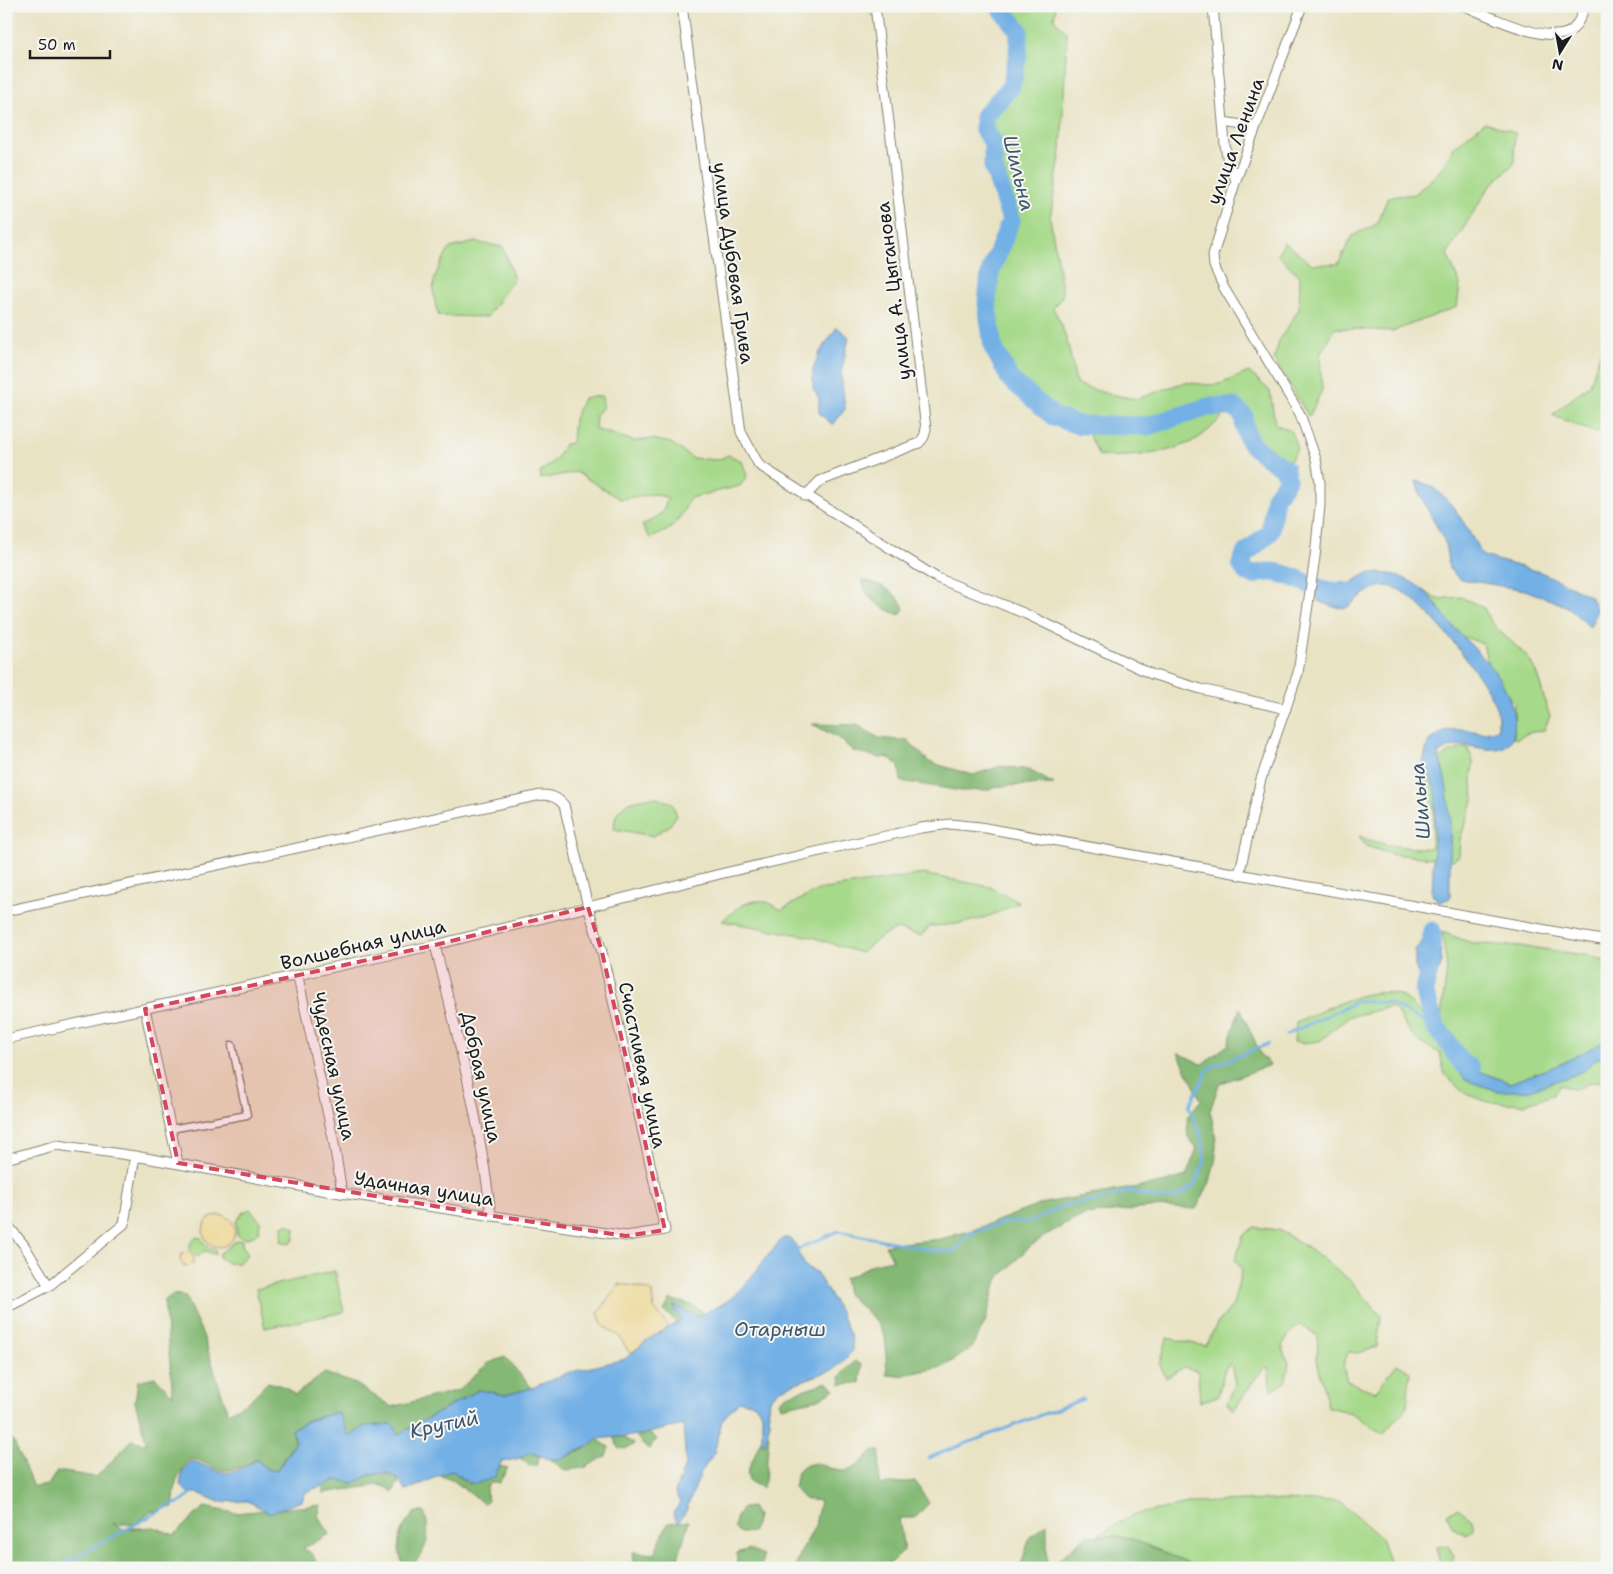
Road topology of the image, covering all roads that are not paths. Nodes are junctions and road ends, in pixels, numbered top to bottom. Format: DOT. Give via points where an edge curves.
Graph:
graph roads {
  1 [pos="682,6"];
  2 [pos="875,6"];
  3 [pos="1213,6"];
  4 [pos="1302,6"];
  5 [pos="1464,6"];
  6 [pos="1585,6"];
  7 [pos="1223,122"];
  8 [pos="1256,127"];
  9 [pos="1236,180"];
  10 [pos="805,496"];
  11 [pos="1286,709"];
  12 [pos="1239,875"];
  13 [pos="588,907"];
  14 [pos="6,911"];
  15 [pos="1607,941"];
  16 [pos="434,945"];
  17 [pos="298,976"];
  18 [pos="145,1009"];
  19 [pos="6,1039"];
  20 [pos="232,1045"];
  21 [pos="172,1128"];
  22 [pos="135,1156"];
  23 [pos="6,1159"];
  24 [pos="178,1163"];
  25 [pos="342,1192"];
  26 [pos="491,1216"];
  27 [pos="6,1222"];
  28 [pos="665,1230"];
  29 [pos="49,1286"];
  30 [pos="6,1308"];
  1 -- 10 [label="street, улица Дубовая Грива" via="740,432 759,465"];
  2 -- 10 [label="street, улица А. Цыганова" via="926,429 919,443 820,481"];
  3 -- 7 [label="street"];
  4 -- 8 [label="street, улица Ленина"];
  5 -- 6 [label="street" via="1517,27 1551,35 1572,30"];
  7 -- 8 [label="street"];
  7 -- 9 [label="street" via="1228,162"];
  8 -- 9 [label="street, улица Ленина"];
  9 -- 11 [label="street, улица Ленина" via="1215,243 1214,266 1300,414 1320,482 1308,613 1298,673"];
  10 -- 11 [label="street, улица Дубовая Грива" via="937,578 1026,614 1151,674"];
  11 -- 12 [label="street, улица Ленина" via="1261,779"];
  12 -- 13 [label="street, Волшебная улица" via="950,824 724,872"];
  12 -- 15 [label="street, Волшебная улица"];
  13 -- 14 [label="street, Счастливая улица" via="564,805 550,795 541,795"];
  13 -- 16 [label="street, Волшебная улица"];
  13 -- 28 [label="street, Счастливая улица" via="602,952"];
  16 -- 17 [label="street, Волшебная улица"];
  16 -- 26 [label="street, Добрая улица" via="473,1109"];
  17 -- 18 [label="street, Волшебная улица"];
  17 -- 25 [label="street, Чудесная улица"];
  18 -- 19 [label="street, Волшебная улица"];
  18 -- 21 [label="street"];
  20 -- 21 [label="street" via="247,1115"];
  21 -- 24 [label="street"];
  22 -- 23 [label="street, Удачная улица" via="57,1145"];
  22 -- 24 [label="street, Удачная улица"];
  22 -- 29 [label="street" via="124,1224"];
  24 -- 25 [label="street, Удачная улица"];
  25 -- 26 [label="street, Удачная улица"];
  26 -- 28 [label="street, Удачная улица" via="626,1236"];
  27 -- 29 [label="street"];
  29 -- 30 [label="street"];
}
